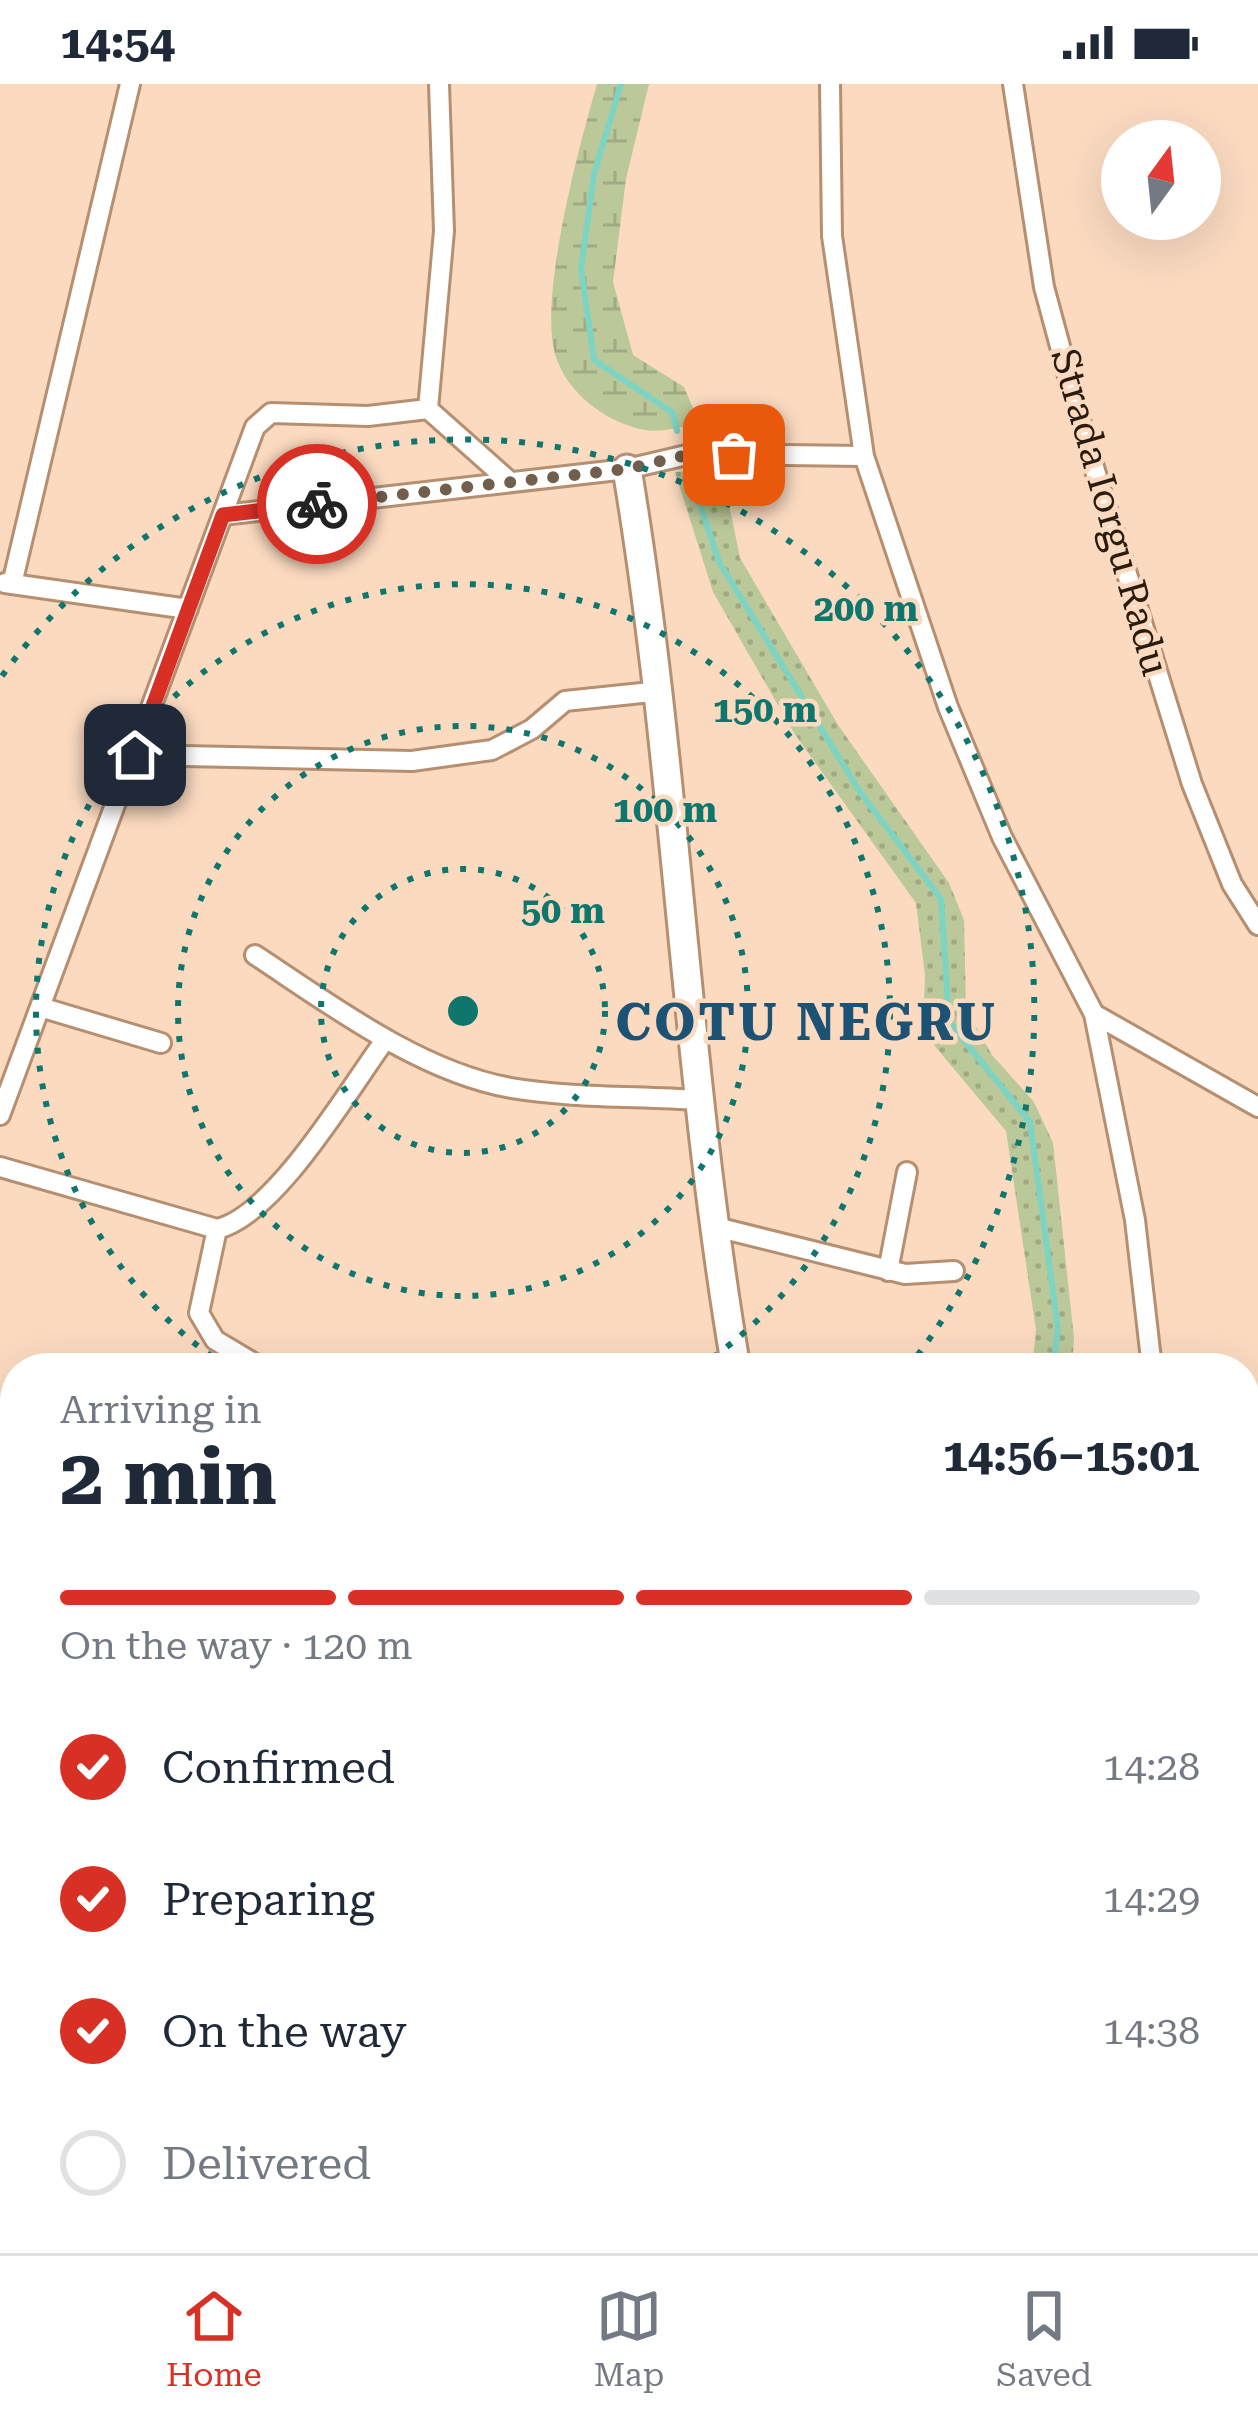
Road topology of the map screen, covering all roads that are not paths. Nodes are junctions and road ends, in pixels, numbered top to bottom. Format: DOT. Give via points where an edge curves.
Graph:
graph roads {
  1 [pos="130,84"];
  2 [pos="439,84"];
  3 [pos="830,84"];
  4 [pos="1013,84"];
  5 [pos="428,409"];
  6 [pos="864,456"];
  7 [pos="639,466"];
  8 [pos="508,482"];
  9 [pos="223,515"];
  10 [pos="6,584"];
  11 [pos="188,609"];
  12 [pos="661,692"];
  13 [pos="135,755"];
  14 [pos="1258,925"];
  15 [pos="256,955"];
  16 [pos="40,1006"];
  17 [pos="1094,1014"];
  18 [pos="385,1040"];
  19 [pos="161,1043"];
  20 [pos="697,1100"];
  21 [pos="1258,1107"];
  22 [pos="0,1115"];
  23 [pos="0,1167"];
  24 [pos="907,1172"];
  25 [pos="712,1226"];
  26 [pos="217,1228"];
  27 [pos="888,1270"];
  28 [pos="954,1271"];
  29 [pos="237,1353"];
  30 [pos="733,1353"];
  31 [pos="1150,1353"];
  1 -- 10 [label="street"];
  2 -- 5 [label="street" via="444,231"];
  3 -- 6 [label="street" via="832,236"];
  4 -- 14 [label="street, Strada Iorgu Radu" via="1044,287 1084,435 1192,784 1232,884"];
  5 -- 8 [label="street"];
  5 -- 9 [label="street" via="271,413 255,427"];
  6 -- 7 [label="street" via="691,454"];
  6 -- 17 [label="street" via="948,707 1002,837"];
  7 -- 8 [label="street"];
  7 -- 12 [label="main road"];
  8 -- 9 [label="street"];
  9 -- 11 [label="street"];
  10 -- 11 [label="street"];
  11 -- 13 [label="street"];
  12 -- 13 [label="street" via="565,701 512,741 458,756"];
  12 -- 20 [label="main road"];
  13 -- 16 [label="street"];
  15 -- 18 [label="street"];
  16 -- 19 [label="street"];
  16 -- 22 [label="street"];
  17 -- 21 [label="street"];
  17 -- 31 [label="street" via="1129,1180"];
  18 -- 20 [label="street" via="509,1088"];
  18 -- 26 [label="street" via="273,1190"];
  20 -- 25 [label="main road"];
  23 -- 26 [label="street"];
  24 -- 27 [label="street"];
  25 -- 27 [label="street"];
  25 -- 30 [label="main road"];
  26 -- 29 [label="street" via="199,1313 215,1340"];
  27 -- 28 [label="street"];
}
